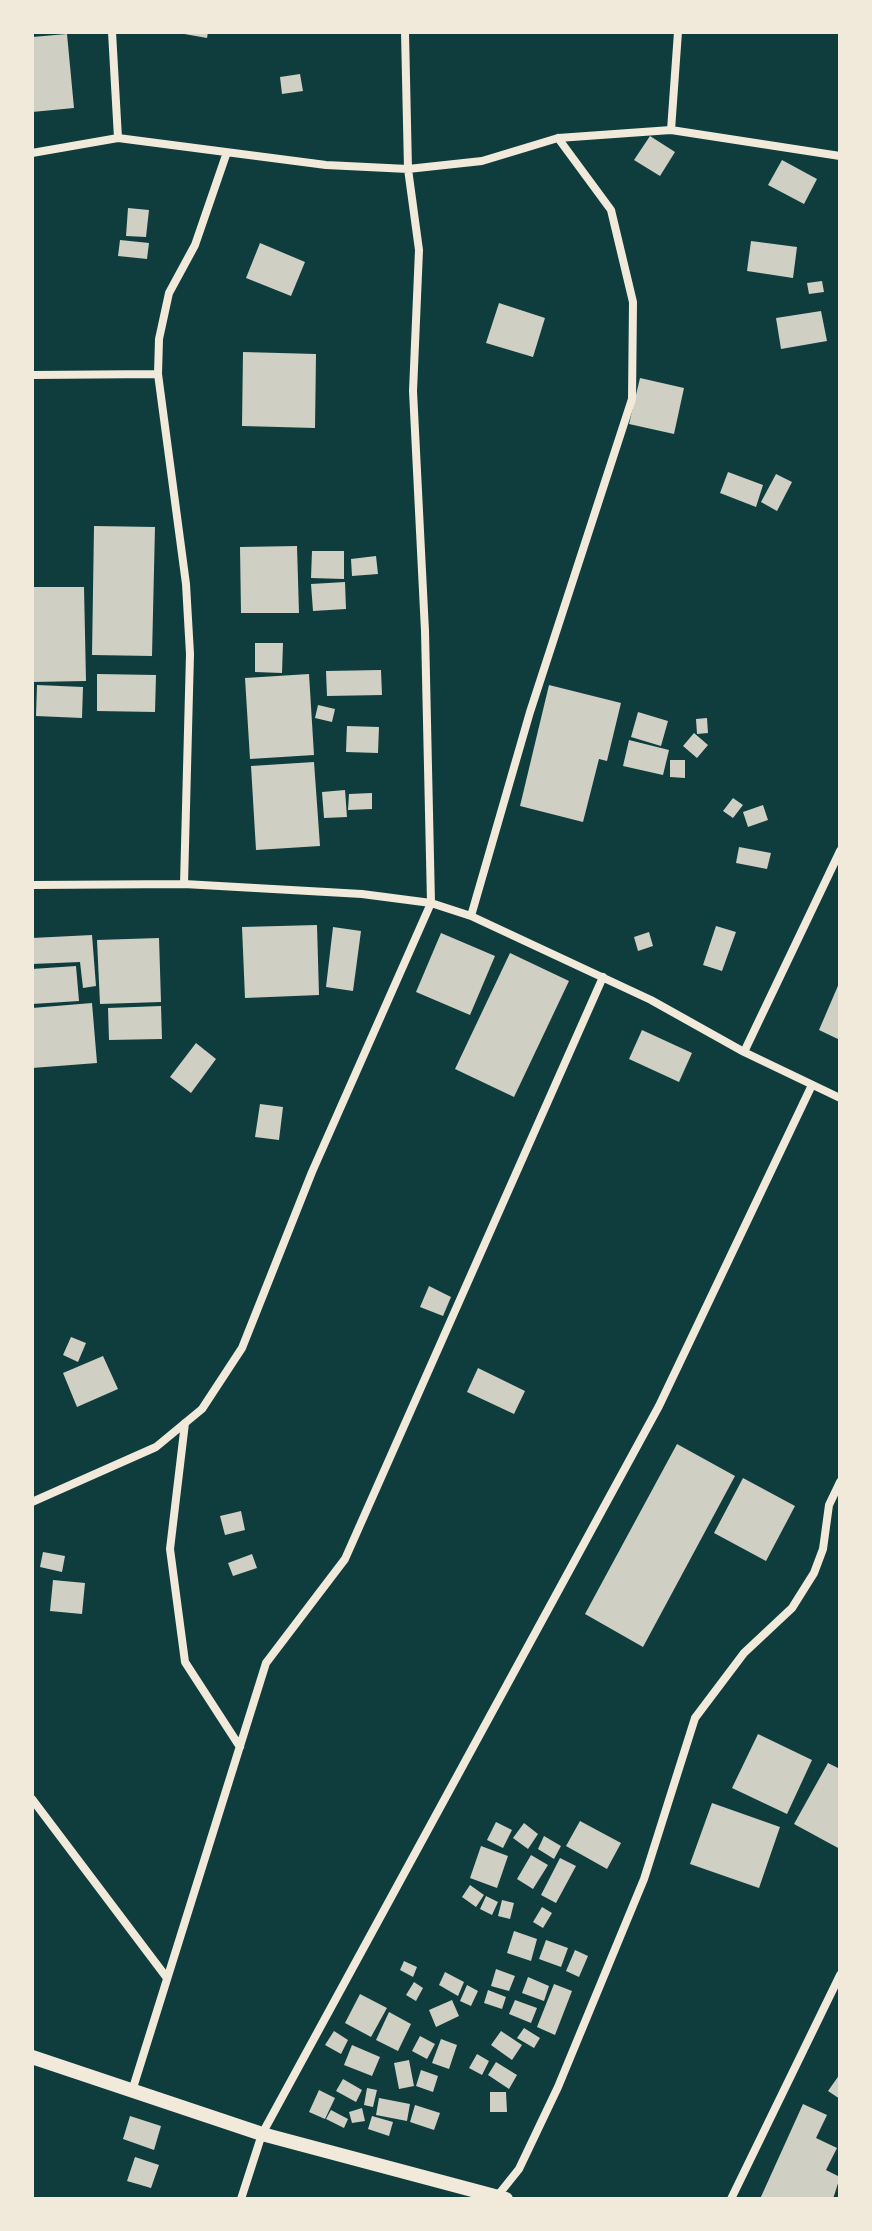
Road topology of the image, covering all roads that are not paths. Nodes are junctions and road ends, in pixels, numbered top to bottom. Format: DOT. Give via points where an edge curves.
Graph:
graph roads {
  1 [pos="112,32"];
  2 [pos="405,32"];
  3 [pos="678,32"];
  4 [pos="671,130"];
  5 [pos="118,138"];
  6 [pos="558,138"];
  7 [pos="32,153"];
  8 [pos="226,155"];
  9 [pos="840,156"];
  10 [pos="408,169"];
  11 [pos="158,374"];
  12 [pos="32,375"];
  13 [pos="840,851"];
  14 [pos="184,884"];
  15 [pos="32,885"];
  16 [pos="431,903"];
  17 [pos="471,916"];
  18 [pos="603,977"];
  19 [pos="744,1052"];
  20 [pos="812,1085"];
  21 [pos="840,1098"];
  22 [pos="185,1423"];
  23 [pos="840,1482"];
  24 [pos="32,1502"];
  25 [pos="240,1747"];
  26 [pos="32,1799"];
  27 [pos="840,1975"];
  28 [pos="167,1978"];
  29 [pos="32,2057"];
  30 [pos="132,2091"];
  31 [pos="262,2134"];
  32 [pos="499,2198"];
  33 [pos="241,2199"];
  34 [pos="731,2199"];
  1 -- 5 [label="street"];
  2 -- 10 [label="street"];
  3 -- 4 [label="street"];
  4 -- 6 [label="street"];
  4 -- 9 [label="street"];
  5 -- 7 [label="street"];
  5 -- 8 [label="street"];
  6 -- 10 [label="street" via="482,161"];
  6 -- 17 [label="street" via="611,210 633,302 632,399 530,712"];
  8 -- 10 [label="street"];
  8 -- 11 [label="street" via="195,245 169,293"];
  10 -- 16 [label="street" via="419,250 413,391"];
  11 -- 12 [label="street"];
  11 -- 14 [label="street" via="190,654"];
  13 -- 19 [label="street"];
  14 -- 15 [label="street"];
  14 -- 16 [label="street"];
  16 -- 17 [label="street"];
  16 -- 22 [label="street" via="312,1172 242,1348 202,1409"];
  17 -- 18 [label="street"];
  18 -- 19 [label="street"];
  18 -- 25 [label="street" via="345,1559 266,1663"];
  19 -- 20 [label="street"];
  20 -- 21 [label="street"];
  20 -- 31 [label="street" via="659,1406"];
  22 -- 24 [label="street" via="156,1447"];
  22 -- 25 [label="street" via="170,1549 185,1662"];
  23 -- 32 [label="street" via="829,1505 814,1573 792,1608 744,1653 695,1718 644,1879 563,2073 519,2169"];
  25 -- 28 [label="street"];
  26 -- 28 [label="street"];
  27 -- 34 [label="street"];
  28 -- 30 [label="street"];
  29 -- 30 [label="street"];
  30 -- 31 [label="street"];
  31 -- 32 [label="street"];
  31 -- 33 [label="street"];
}
